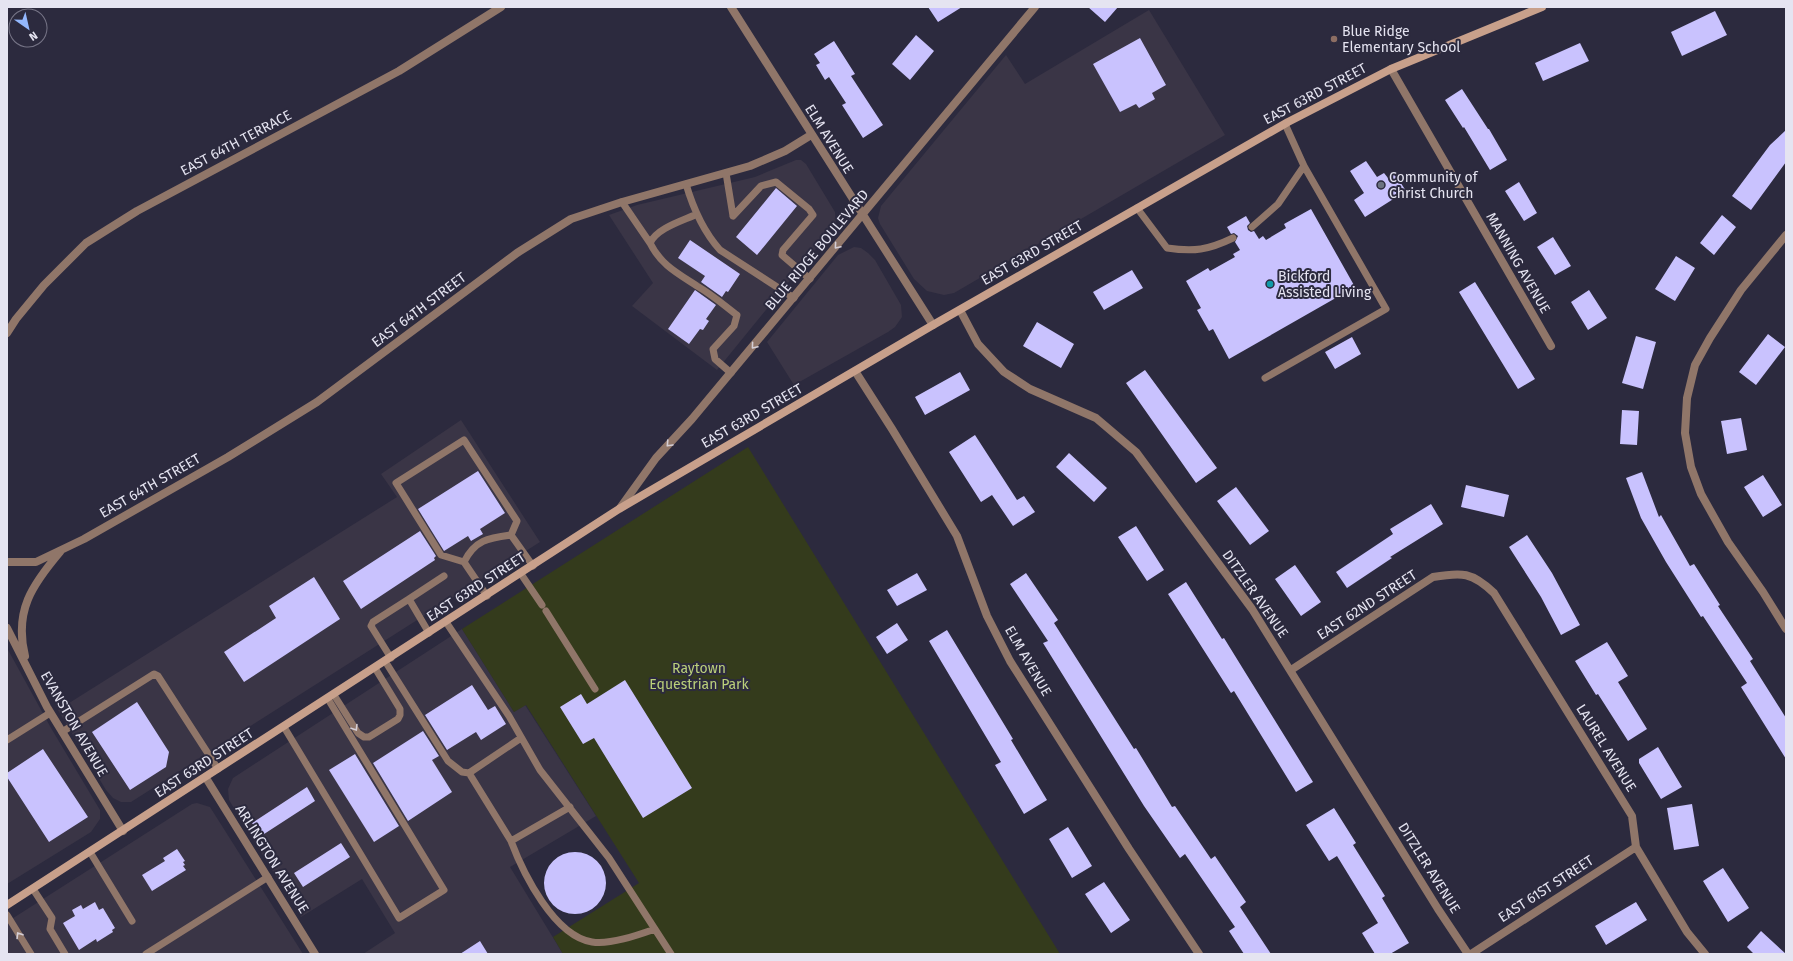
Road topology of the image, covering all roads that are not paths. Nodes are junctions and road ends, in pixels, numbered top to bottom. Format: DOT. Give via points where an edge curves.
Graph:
graph roads {
  1 [pos="501,7"];
  2 [pos="731,7"];
  3 [pos="1035,7"];
  4 [pos="1542,7"];
  5 [pos="1391,69"];
  6 [pos="1285,124"];
  7 [pos="811,135"];
  8 [pos="1304,166"];
  9 [pos="726,173"];
  10 [pos="686,184"];
  11 [pos="622,202"];
  12 [pos="1138,208"];
  13 [pos="697,214"];
  14 [pos="862,216"];
  15 [pos="1252,227"];
  16 [pos="1786,235"];
  17 [pos="1233,238"];
  18 [pos="650,243"];
  19 [pos="810,279"];
  20 [pos="794,298"];
  21 [pos="960,310"];
  22 [pos="933,325"];
  23 [pos="7,333"];
  24 [pos="1551,346"];
  25 [pos="854,372"];
  26 [pos="731,373"];
  27 [pos="1265,378"];
  28 [pos="619,509"];
  29 [pos="511,535"];
  30 [pos="62,550"];
  31 [pos="7,562"];
  32 [pos="464,562"];
  33 [pos="533,566"];
  34 [pos="521,574"];
  35 [pos="1461,574"];
  36 [pos="444,576"];
  37 [pos="487,596"];
  38 [pos="409,599"];
  39 [pos="446,622"];
  40 [pos="7,628"];
  41 [pos="1786,629"];
  42 [pos="430,633"];
  43 [pos="388,660"];
  44 [pos="375,668"];
  45 [pos="1291,670"];
  46 [pos="29,671"];
  47 [pos="595,689"];
  48 [pos="331,697"];
  49 [pos="50,713"];
  50 [pos="284,727"];
  51 [pos="62,732"];
  52 [pos="521,738"];
  53 [pos="7,740"];
  54 [pos="218,769"];
  55 [pos="469,773"];
  56 [pos="206,778"];
  57 [pos="570,807"];
  58 [pos="123,831"];
  59 [pos="511,841"];
  60 [pos="1636,847"];
  61 [pos="90,852"];
  62 [pos="268,877"];
  63 [pos="33,889"];
  64 [pos="7,906"];
  65 [pos="7,915"];
  66 [pos="132,921"];
  67 [pos="655,929"];
  68 [pos="31,954"];
  69 [pos="65,954"];
  70 [pos="146,954"];
  71 [pos="315,954"];
  72 [pos="671,954"];
  73 [pos="1199,954"];
  74 [pos="1469,954"];
  75 [pos="1705,954"];
  1 -- 23 [label="street, EAST 64TH TERRACE" via="399,71 137,210 86,243 44,284"];
  2 -- 7 [label="street, ELM AVENUE"];
  3 -- 14 [label="street, BLUE RIDGE BOULEVARD"];
  4 -- 5 [label="main road, EAST 63RD STREET"];
  5 -- 6 [label="main road, EAST 63RD STREET"];
  5 -- 24 [label="street, MANNING AVENUE"];
  6 -- 8 [label="lane"];
  6 -- 12 [label="main road, EAST 63RD STREET"];
  7 -- 9 [label="street, EAST 64TH STREET" via="785,151"];
  7 -- 14 [label="street, ELM AVENUE"];
  8 -- 15 [label="lane" via="1278,204"];
  8 -- 27 [label="lane" via="1386,309"];
  9 -- 10 [label="street, EAST 64TH STREET"];
  9 -- 19 [label="lane" via="733,216 761,186 776,182 809,209 813,215 782,250 782,256"];
  10 -- 11 [label="street, EAST 64TH STREET"];
  10 -- 13 [label="lane"];
  11 -- 18 [label="lane"];
  11 -- 30 [label="street, EAST 64TH STREET" via="571,219 517,253 317,402 228,457"];
  12 -- 17 [label="lane" via="1167,248 1190,252 1216,247"];
  12 -- 21 [label="main road, EAST 63RD STREET"];
  13 -- 18 [label="lane" via="659,232"];
  13 -- 20 [label="lane" via="711,240 720,250"];
  14 -- 19 [label="street, BLUE RIDGE BOULEVARD, one-way"];
  14 -- 22 [label="street, ELM AVENUE"];
  16 -- 41 [label="street" via="1741,290 1695,365 1687,398 1686,421 1691,467 1702,494 1728,542"];
  18 -- 26 [label="lane" via="656,255 671,271 698,286 737,315 734,326 713,349 715,359"];
  19 -- 20 [label="street, BLUE RIDGE BOULEVARD"];
  20 -- 26 [label="street, BLUE RIDGE BOULEVARD, one-way"];
  21 -- 22 [label="main road, EAST 63RD STREET"];
  21 -- 45 [label="street, DITZLER AVENUE" via="978,344 1004,372 1030,389 1096,418 1136,452 1252,609"];
  22 -- 25 [label="main road, EAST 63RD STREET"];
  25 -- 28 [label="main road, EAST 63RD STREET"];
  25 -- 73 [label="street, ELM AVENUE" via="957,536 987,616 1010,661"];
  26 -- 28 [label="street, BLUE RIDGE BOULEVARD, one-way" via="656,458"];
  28 -- 33 [label="main road, EAST 63RD STREET"];
  29 -- 32 [label="lane" via="491,537 470,550"];
  29 -- 32 [label="lane" via="517,521 464,440 396,483 441,555"];
  29 -- 33 [label="lane"];
  30 -- 31 [label="street, EAST 64TH STREET" via="36,562"];
  30 -- 46 [label="street, EAST 64TH STREET" via="37,580 23,613 21,641"];
  32 -- 37 [label="lane"];
  33 -- 34 [label="main road, EAST 63RD STREET"];
  34 -- 37 [label="main road, EAST 63RD STREET"];
  34 -- 47 [label="lane"];
  35 -- 45 [label="street, EAST 62ND STREET" via="1433,577"];
  35 -- 60 [label="street, LAUREL AVENUE" via="1481,580 1494,593 1632,816"];
  36 -- 38 [label="lane"];
  37 -- 39 [label="main road, EAST 63RD STREET"];
  38 -- 42 [label="lane"];
  38 -- 43 [label="lane" via="373,622 371,626"];
  39 -- 42 [label="main road, EAST 63RD STREET"];
  39 -- 52 [label="lane" via="494,692"];
  40 -- 46 [label="street, EVANSTON AVENUE"];
  42 -- 43 [label="main road, EAST 63RD STREET"];
  43 -- 44 [label="main road, EAST 63RD STREET"];
  43 -- 55 [label="lane" via="448,761 462,772"];
  44 -- 48 [label="main road, EAST 63RD STREET"];
  48 -- 44 [label="lane, one-way" via="358,733 364,737 369,737 398,719 400,709"];
  45 -- 74 [label="street, DITZLER AVENUE" via="1434,903"];
  46 -- 49 [label="street, EVANSTON AVENUE"];
  48 -- 50 [label="main road, EAST 63RD STREET"];
  48 -- 50 [label="lane" via="354,742 444,890 399,918"];
  49 -- 51 [label="street, EVANSTON AVENUE"];
  49 -- 53 [label="lane"];
  50 -- 54 [label="main road, EAST 63RD STREET"];
  51 -- 54 [label="lane" via="154,674 158,676"];
  51 -- 58 [label="street, EVANSTON AVENUE"];
  52 -- 55 [label="lane"];
  52 -- 57 [label="lane" via="540,770"];
  54 -- 56 [label="main road, EAST 63RD STREET"];
  55 -- 59 [label="lane"];
  56 -- 58 [label="main road, EAST 63RD STREET"];
  56 -- 62 [label="street, ARLINGTON AVENUE"];
  57 -- 59 [label="lane"];
  57 -- 67 [label="lane" via="609,858"];
  58 -- 61 [label="main road, EAST 63RD STREET"];
  59 -- 67 [label="lane" via="519,863 561,926 593,942 620,940"];
  60 -- 74 [label="street, EAST 61ST STREET"];
  60 -- 75 [label="street, LAUREL AVENUE" via="1687,932"];
  61 -- 63 [label="main road, EAST 63RD STREET"];
  61 -- 66 [label="lane"];
  62 -- 70 [label="lane"];
  62 -- 71 [label="street, ARLINGTON AVENUE"];
  63 -- 64 [label="main road, EAST 63RD STREET"];
  63 -- 69 [label="lane" via="52,918 50,929"];
  68 -- 65 [label="lane, one-way"];
  67 -- 72 [label="lane"];
}
